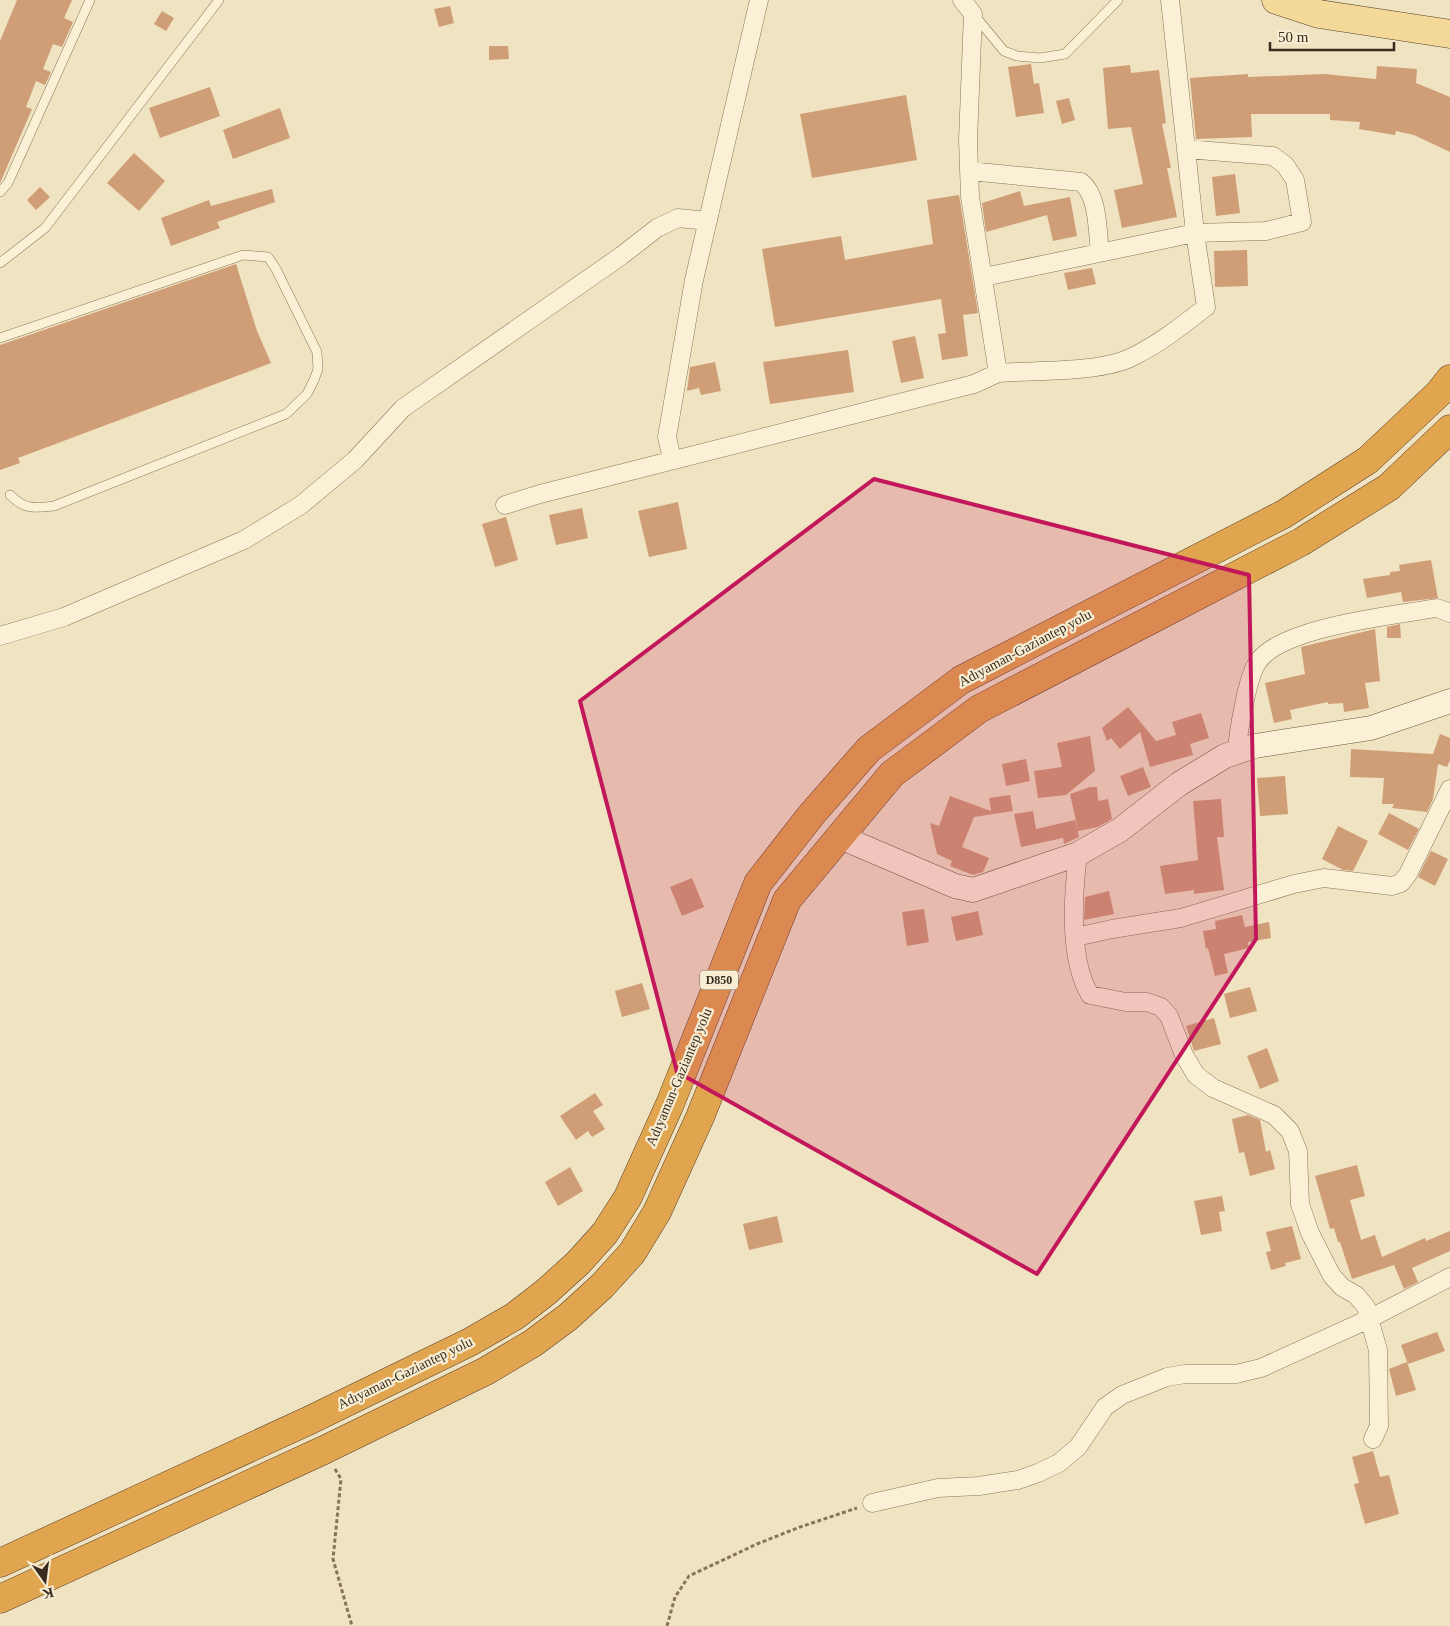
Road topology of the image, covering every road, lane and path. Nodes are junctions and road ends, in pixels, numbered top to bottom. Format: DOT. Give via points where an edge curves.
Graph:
graph roads {
  1 [pos="90,0"];
  2 [pos="219,0"];
  3 [pos="759,0"];
  4 [pos="962,0"];
  5 [pos="1118,0"];
  6 [pos="1170,0"];
  7 [pos="1275,0"];
  8 [pos="973,14"];
  9 [pos="1450,34"];
  10 [pos="1186,150"];
  11 [pos="969,171"];
  12 [pos="0,192"];
  13 [pos="708,221"];
  14 [pos="1195,233"];
  15 [pos="1100,252"];
  16 [pos="0,263"];
  17 [pos="984,277"];
  18 [pos="0,338"];
  19 [pos="998,373"];
  20 [pos="1450,379"];
  21 [pos="1450,428"];
  22 [pos="672,459"];
  23 [pos="10,496"];
  24 [pos="505,505"];
  25 [pos="1450,613"];
  26 [pos="0,636"];
  27 [pos="1450,701"];
  28 [pos="1237,752"];
  29 [pos="1450,789"];
  30 [pos="838,836"];
  31 [pos="1078,854"];
  32 [pos="1076,937"];
  33 [pos="1450,1277"];
  34 [pos="1369,1319"];
  35 [pos="1373,1440"];
  36 [pos="324,1450"];
  37 [pos="872,1503"];
  38 [pos="0,1562"];
  39 [pos="0,1599"];
  40 [pos="352,1626"];
  41 [pos="667,1626"];
  1 -- 12 [label="lane" via="8,183"];
  2 -- 16 [label="lane" via="45,228"];
  3 -- 13 [label="street"];
  4 -- 8 [label="street"];
  5 -- 8 [label="lane" via="1065,54 1040,58 1004,51"];
  6 -- 10 [label="street"];
  7 -- 9 [label="main road" via="1319,14"];
  8 -- 11 [label="street"];
  10 -- 14 [label="street"];
  10 -- 14 [label="street" via="1273,156 1285,165 1295,180 1302,222 1266,231"];
  11 -- 15 [label="street" via="1081,182 1089,188 1093,201"];
  11 -- 17 [label="street" via="970,197"];
  13 -- 22 [label="street" via="694,280 667,437"];
  13 -- 26 [label="street" via="678,218 657,228 403,408 355,460 301,505 244,540 64,617"];
  14 -- 15 [label="street"];
  14 -- 19 [label="street" via="1206,307 1172,333 1131,358 1098,366"];
  15 -- 17 [label="street"];
  17 -- 19 [label="street"];
  18 -- 23 [label="lane" via="243,255 257,255 268,257 276,269 317,352 318,369 307,394 286,414 54,506 35,508 20,505"];
  19 -- 22 [label="street" via="974,384"];
  20 -- 38 [label="highway, Adıyaman-Gaziantep yolu / D850" via="1360,466 1284,514 961,680 869,749 758,883 670,1104 628,1197 605,1233 546,1292 515,1316 470,1342 310,1420"];
  21 -- 30 [label="highway, D850" via="1389,487 1301,542 979,709 892,774"];
  22 -- 24 [label="street"];
  25 -- 28 [label="street" via="1437,608 1329,627 1297,636 1267,652 1257,663 1252,678"];
  27 -- 28 [label="street" via="1371,728 1256,746"];
  28 -- 31 [label="street" via="1178,784 1120,830"];
  29 -- 32 [label="street" via="1401,883 1392,886 1324,878 1181,918"];
  30 -- 31 [label="street" via="955,886 973,890"];
  30 -- 36 [label="highway, D850" via="787,900 700,1117 657,1212 632,1253 568,1317 533,1343 486,1371"];
  31 -- 32 [label="street" via="1074,891"];
  32 -- 34 [label="street" via="1080,970 1090,995 1126,1002 1147,1002 1161,1007 1169,1016 1184,1055 1196,1075 1212,1088 1274,1115 1290,1131 1298,1151 1300,1204 1310,1233 1332,1276 1356,1295 1366,1307"];
  33 -- 34 [label="street"];
  34 -- 35 [label="street" via="1378,1350 1379,1426"];
  34 -- 37 [label="street" via="1262,1368 1236,1374 1167,1377 1122,1395 1105,1407 1078,1447 1059,1463 1038,1473 1018,1480 938,1488"];
  36 -- 39 [label="highway, D850"];
  36 -- 40 [label="path" via="341,1479 334,1560"];
  37 -- 41 [label="path" via="791,1530 689,1576 675,1597"];
}
